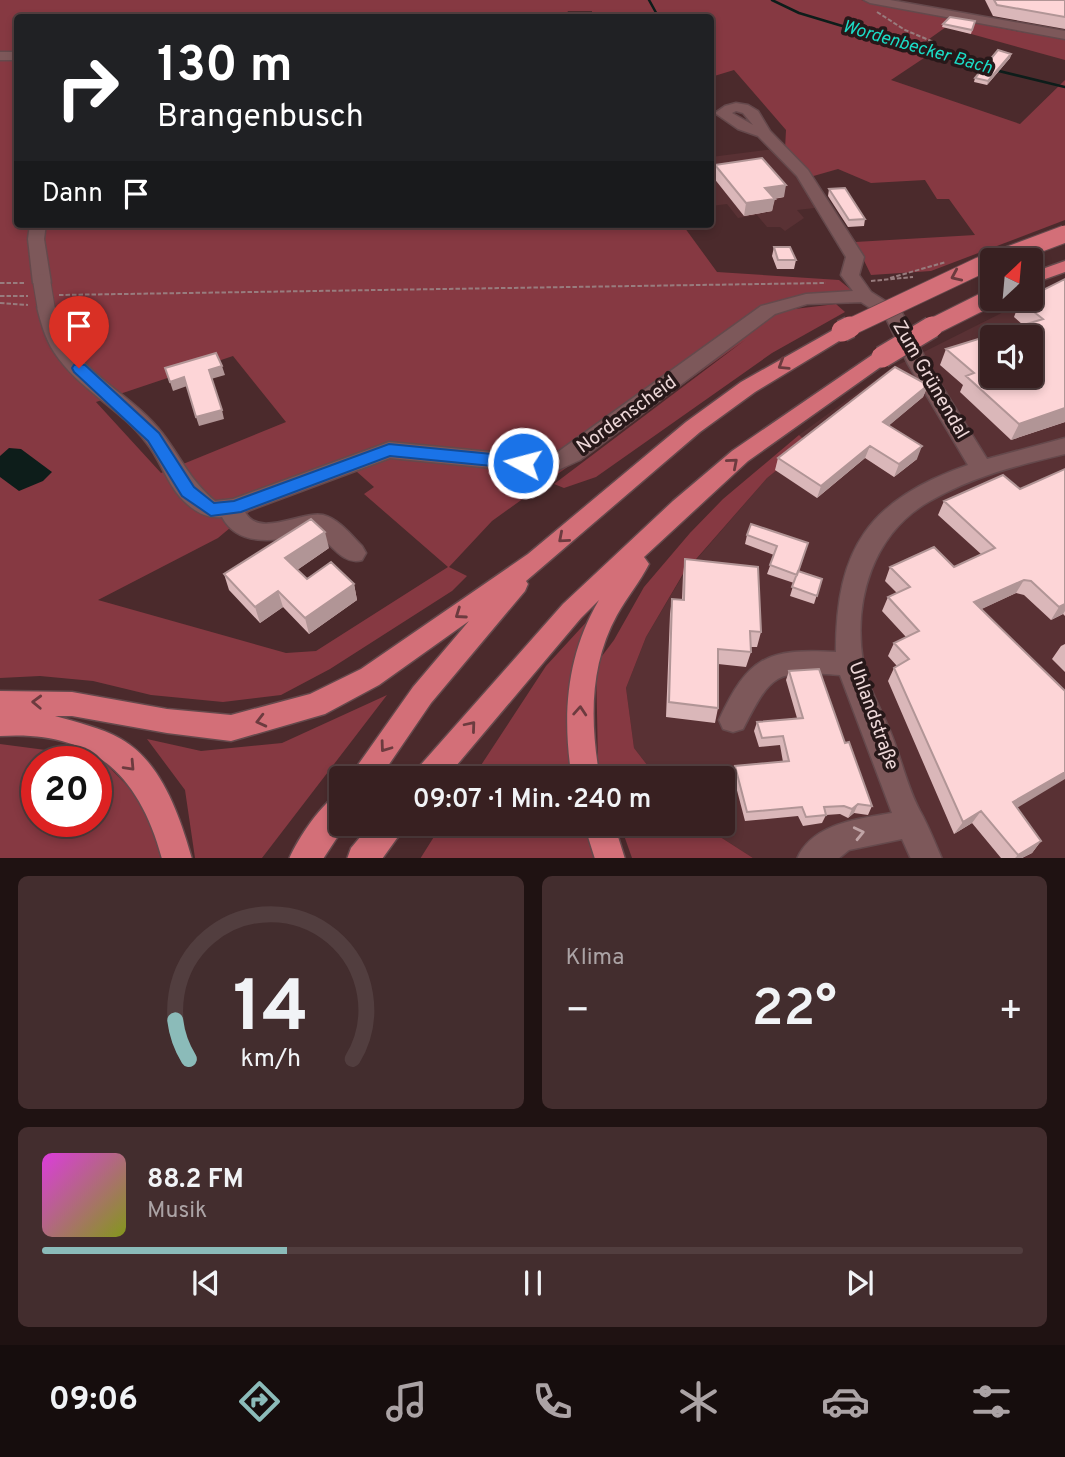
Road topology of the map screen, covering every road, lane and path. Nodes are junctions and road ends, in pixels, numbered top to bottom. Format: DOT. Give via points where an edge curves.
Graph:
graph roads {
  1 [pos="870,0"];
  2 [pos="1065,35"];
  3 [pos="936,43"];
  4 [pos="763,133"];
  5 [pos="37,228"];
  6 [pos="1065,234"];
  7 [pos="1065,266"];
  8 [pos="1043,274"];
  9 [pos="0,283"];
  10 [pos="827,283"];
  11 [pos="44,295"];
  12 [pos="0,296"];
  13 [pos="864,296"];
  14 [pos="0,303"];
  15 [pos="980,303"];
  16 [pos="1065,446"];
  17 [pos="980,466"];
  18 [pos="235,507"];
  19 [pos="681,507"];
  20 [pos="354,553"];
  21 [pos="536,561"];
  22 [pos="850,664"];
  23 [pos="0,703"];
  24 [pos="733,720"];
  25 [pos="0,724"];
  26 [pos="371,766"];
  27 [pos="438,766"];
  28 [pos="584,766"];
  29 [pos="912,823"];
  30 [pos="329,824"];
  31 [pos="380,836"];
  32 [pos="603,836"];
  33 [pos="177,858"];
  34 [pos="305,858"];
  35 [pos="363,858"];
  36 [pos="610,858"];
  37 [pos="813,858"];
  38 [pos="927,858"];
  1 -- 2 [label="street"];
  1 -- 3 [label="path" via="880,15"];
  4 -- 13 [label="street" via="803,173 824,205 855,257 850,275"];
  5 -- 11 [label="street"];
  6 -- 21 [label="highway, one-way, bridge" via="970,270 842,331 748,387 693,427"];
  7 -- 8 [label="highway"];
  9 -- 11 [label="path"];
  10 -- 11 [label="path"];
  11 -- 12 [label="path"];
  11 -- 14 [label="path"];
  11 -- 18 [label="street, Nordenscheid" via="53,333 63,351 154,437 188,492 211,510"];
  13 -- 17 [label="street, Zum Grünendal" via="894,315"];
  13 -- 18 [label="street, Nordenscheid" via="806,299 768,310 558,462 389,450"];
  19 -- 15 [label="highway, one-way, bridge" via="740,456 882,357"];
  16 -- 17 [label="street, Uhlandstraße"];
  17 -- 22 [label="street, Uhlandstraße" via="904,503 873,538 853,580"];
  18 -- 20 [label="street" via="233,517 242,528 263,533 320,523"];
  27 -- 19 [label="highway, one-way" via="572,611"];
  28 -- 19 [label="highway, one-way" via="579,725 587,652 605,608"];
  21 -- 23 [label="highway, one-way" via="370,677 315,705 270,719 231,728 72,704"];
  21 -- 26 [label="highway, one-way" via="422,695"];
  22 -- 24 [label="street" via="802,662 770,667 758,676"];
  22 -- 29 [label="street, Uhlandstraße"];
  25 -- 33 [label="highway, one-way" via="62,729 117,751 151,792 167,822"];
  37 -- 29 [label="street, one-way" via="842,837"];
  29 -- 38 [label="street, Uhlandstraße"];
  30 -- 34 [label="highway"];
  31 -- 35 [label="highway"];
  32 -- 36 [label="highway"];
}
